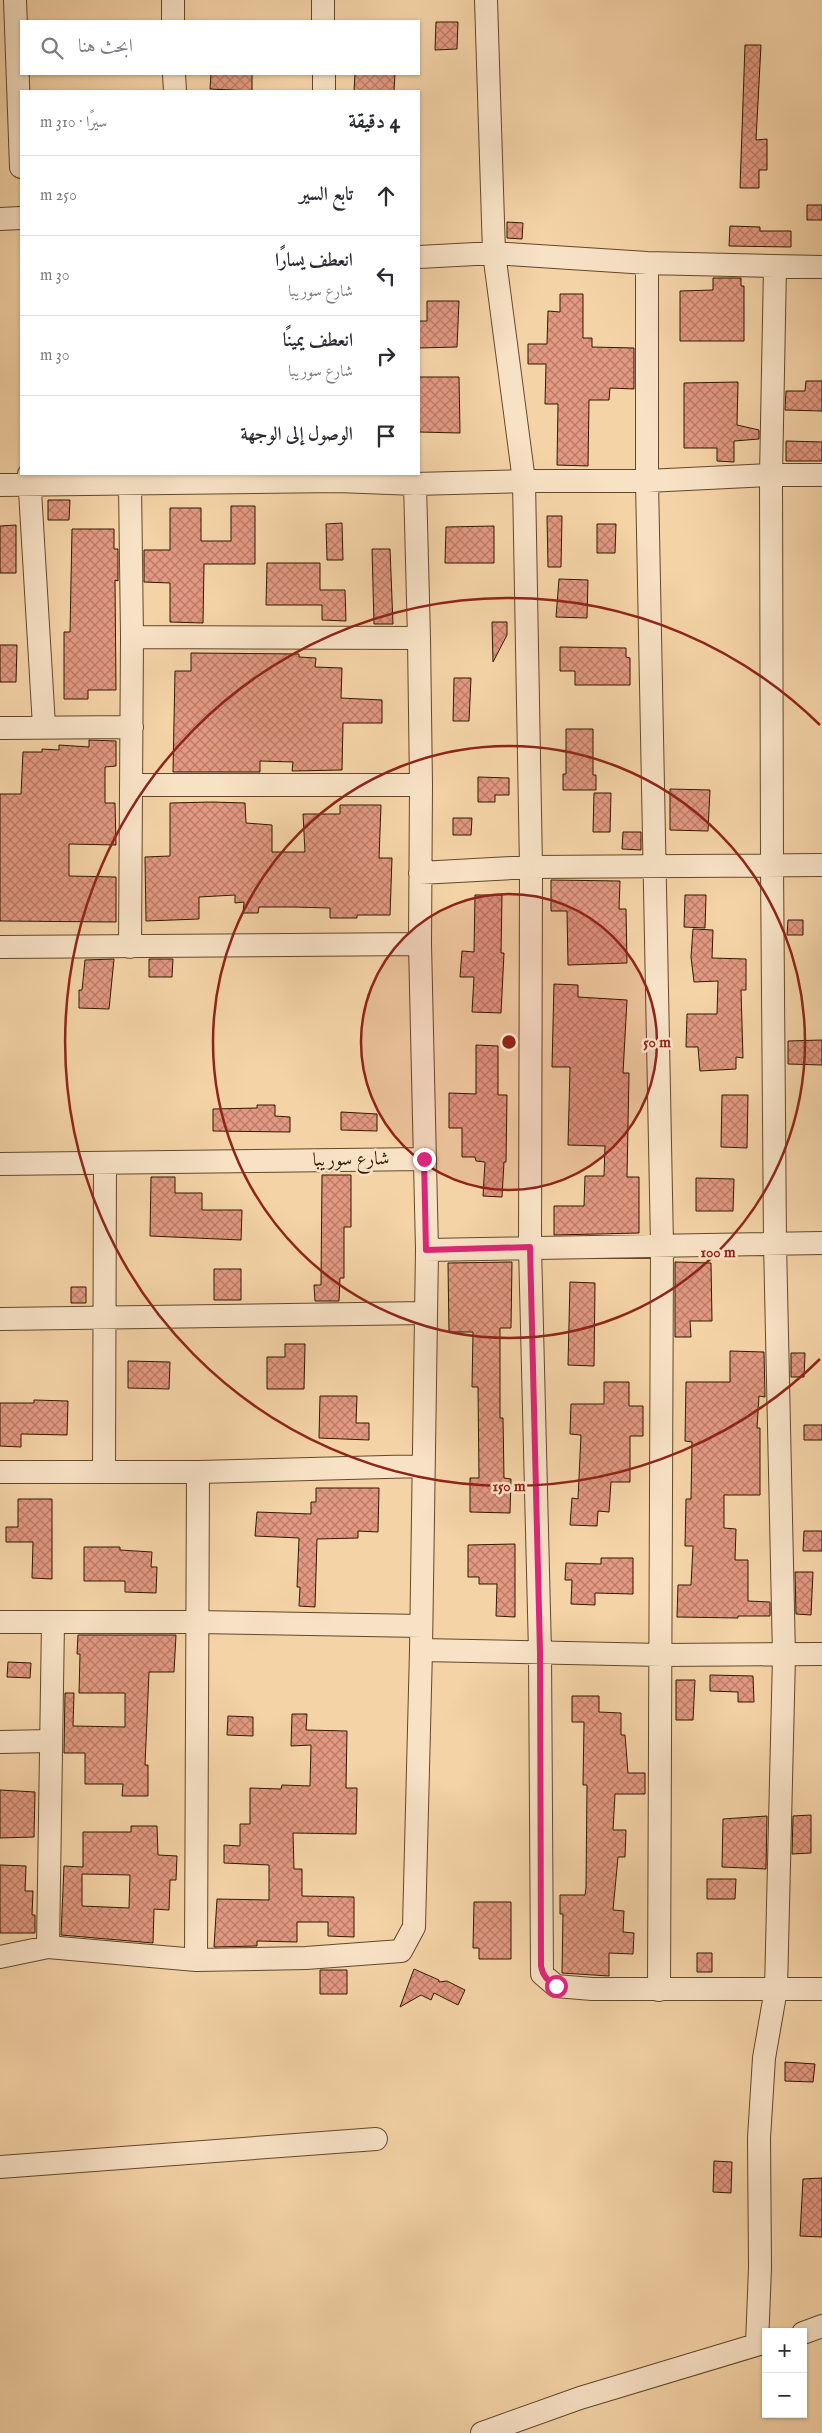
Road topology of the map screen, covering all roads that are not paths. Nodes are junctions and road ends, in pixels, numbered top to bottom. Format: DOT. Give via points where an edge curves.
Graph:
graph roads {
  1 [pos="15,0"];
  2 [pos="173,0"];
  3 [pos="323,0"];
  4 [pos="486,0"];
  5 [pos="174,20"];
  6 [pos="323,20"];
  7 [pos="174,75"];
  8 [pos="324,75"];
  9 [pos="175,90"];
  10 [pos="324,90"];
  11 [pos="20,139"];
  12 [pos="20,218"];
  13 [pos="0,219"];
  14 [pos="494,253"];
  15 [pos="420,256"];
  16 [pos="647,263"];
  17 [pos="775,267"];
  18 [pos="822,267"];
  19 [pos="771,475"];
  20 [pos="822,475"];
  21 [pos="29,478"];
  22 [pos="193,478"];
  23 [pos="338,478"];
  24 [pos="524,481"];
  25 [pos="647,481"];
  26 [pos="130,484"];
  27 [pos="415,484"];
  28 [pos="0,485"];
  29 [pos="132,637"];
  30 [pos="419,638"];
  31 [pos="44,726"];
  32 [pos="132,727"];
  33 [pos="0,728"];
  34 [pos="421,784"];
  35 [pos="131,785"];
  36 [pos="772,865"];
  37 [pos="822,865"];
  38 [pos="531,867"];
  39 [pos="653,867"];
  40 [pos="420,874"];
  41 [pos="420,944"];
  42 [pos="0,947"];
  43 [pos="130,947"];
  44 [pos="424,1159"];
  45 [pos="105,1163"];
  46 [pos="0,1164"];
  47 [pos="775,1243"];
  48 [pos="822,1243"];
  49 [pos="662,1245"];
  50 [pos="530,1247"];
  51 [pos="426,1250"];
  52 [pos="426,1313"];
  53 [pos="0,1319"];
  54 [pos="106,1319"];
  55 [pos="423,1466"];
  56 [pos="0,1472"];
  57 [pos="104,1472"];
  58 [pos="198,1472"];
  59 [pos="0,1622"];
  60 [pos="53,1622"];
  61 [pos="197,1622"];
  62 [pos="421,1626"];
  63 [pos="421,1650"];
  64 [pos="540,1652"];
  65 [pos="822,1654"];
  66 [pos="662,1655"];
  67 [pos="784,1656"];
  68 [pos="51,1741"];
  69 [pos="0,1742"];
  70 [pos="48,1946"];
  71 [pos="0,1958"];
  72 [pos="196,1960"];
  73 [pos="776,1989"];
  74 [pos="822,1989"];
  75 [pos="659,1990"];
  76 [pos="376,2139"];
  77 [pos="0,2167"];
  78 [pos="822,2326"];
  79 [pos="807,2332"];
  80 [pos="761,2343"];
  81 [pos="482,2433"];
  1 -- 11 [label="street"];
  2 -- 5 [label="street"];
  3 -- 6 [label="street"];
  4 -- 14 [label="street"];
  7 -- 9 [label="street"];
  8 -- 10 [label="street"];
  12 -- 13 [label="street"];
  14 -- 15 [label="street"];
  14 -- 16 [label="street"];
  14 -- 24 [label="street"];
  16 -- 17 [label="street"];
  16 -- 25 [label="street"];
  17 -- 18 [label="street"];
  17 -- 19 [label="street"];
  19 -- 20 [label="street"];
  19 -- 25 [label="street"];
  19 -- 36 [label="street"];
  21 -- 26 [label="street"];
  21 -- 28 [label="street"];
  21 -- 31 [label="street"];
  22 -- 23 [label="street"];
  22 -- 26 [label="street"];
  23 -- 27 [label="street"];
  24 -- 25 [label="street"];
  24 -- 27 [label="street"];
  24 -- 38 [label="street"];
  25 -- 39 [label="street"];
  26 -- 29 [label="street"];
  27 -- 30 [label="street"];
  29 -- 30 [label="street"];
  29 -- 32 [label="street"];
  30 -- 34 [label="street"];
  31 -- 32 [label="street"];
  31 -- 33 [label="street"];
  32 -- 35 [label="street"];
  34 -- 35 [label="street"];
  34 -- 40 [label="street"];
  35 -- 43 [label="street"];
  36 -- 37 [label="street"];
  36 -- 39 [label="street"];
  36 -- 47 [label="street"];
  38 -- 39 [label="street"];
  38 -- 40 [label="street"];
  38 -- 50 [label="street"];
  39 -- 49 [label="street"];
  40 -- 41 [label="street"];
  41 -- 43 [label="street"];
  41 -- 44 [label="street"];
  42 -- 43 [label="street"];
  44 -- 45 [label="street, شارع سوريبا"];
  44 -- 51 [label="street"];
  45 -- 46 [label="street, شارع سوريبا"];
  45 -- 54 [label="street"];
  47 -- 48 [label="street"];
  47 -- 49 [label="street"];
  47 -- 67 [label="street"];
  49 -- 50 [label="street"];
  49 -- 66 [label="street"];
  50 -- 51 [label="street"];
  50 -- 64 [label="street"];
  51 -- 52 [label="street"];
  52 -- 54 [label="street"];
  52 -- 55 [label="street"];
  53 -- 54 [label="street"];
  54 -- 57 [label="street"];
  55 -- 58 [label="street"];
  55 -- 62 [label="street"];
  56 -- 57 [label="street"];
  57 -- 58 [label="street"];
  58 -- 61 [label="street"];
  59 -- 60 [label="street"];
  60 -- 61 [label="street"];
  60 -- 68 [label="street"];
  61 -- 62 [label="street"];
  61 -- 72 [label="street"];
  62 -- 63 [label="street"];
  63 -- 64 [label="street"];
  63 -- 72 [label="street" via="414,1919 411,1935 401,1951 306,1958"];
  64 -- 66 [label="street"];
  64 -- 75 [label="street" via="542,1974 556,1986"];
  65 -- 67 [label="street"];
  66 -- 67 [label="street"];
  66 -- 75 [label="street"];
  67 -- 73 [label="street"];
  68 -- 69 [label="street"];
  68 -- 70 [label="street"];
  70 -- 71 [label="street"];
  70 -- 72 [label="street"];
  73 -- 74 [label="street"];
  73 -- 75 [label="street"];
  73 -- 80 [label="street" via="761,2094"];
  76 -- 77 [label="street"];
  78 -- 79 [label="street"];
  80 -- 81 [label="street" via="580,2398"];
}
